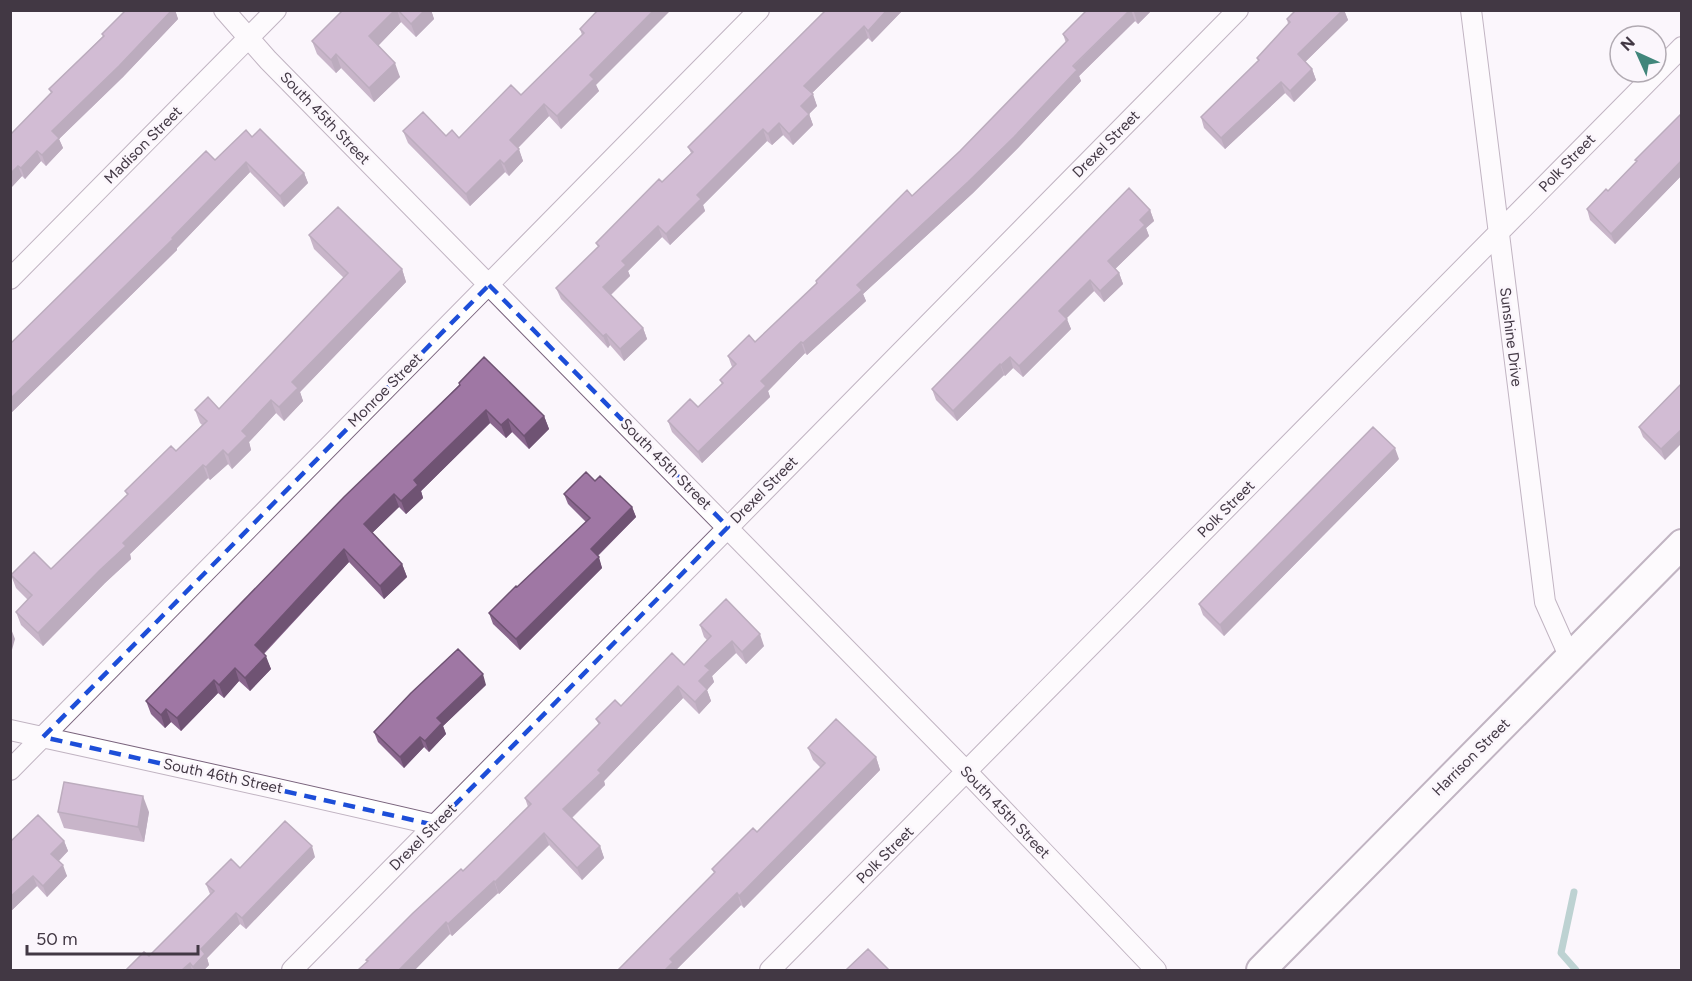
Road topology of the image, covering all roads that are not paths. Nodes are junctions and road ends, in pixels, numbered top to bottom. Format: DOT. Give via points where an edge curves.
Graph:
graph roads {
  1 [pos="224,10"];
  2 [pos="276,10"];
  3 [pos="759,10"];
  4 [pos="1238,10"];
  5 [pos="1470,10"];
  6 [pos="249,38"];
  7 [pos="1682,47"];
  8 [pos="1498,234"];
  9 [pos="10,279"];
  10 [pos="489,285"];
  11 [pos="728,527"];
  12 [pos="1682,544"];
  13 [pos="1570,658"];
  14 [pos="10,730"];
  15 [pos="43,737"];
  16 [pos="10,770"];
  17 [pos="967,772"];
  18 [pos="435,825"];
  19 [pos="292,970"];
  20 [pos="770,970"];
  21 [pos="1156,970"];
  22 [pos="1261,970"];
  1 -- 6 [label="street, South 45th Street"];
  2 -- 6 [label="street, Madison Street"];
  3 -- 10 [label="street, Monroe Street"];
  4 -- 11 [label="street, Drexel Street"];
  5 -- 8 [label="street, Sunshine Drive"];
  6 -- 9 [label="street, Madison Street"];
  6 -- 10 [label="street, South 45th Street"];
  7 -- 8 [label="street, Polk Street"];
  8 -- 13 [label="street, Sunshine Drive" via="1545,602"];
  8 -- 17 [label="street, Polk Street"];
  10 -- 11 [label="street, South 45th Street"];
  10 -- 15 [label="street, Monroe Street"];
  11 -- 17 [label="street, South 45th Street"];
  11 -- 18 [label="street, Drexel Street"];
  12 -- 13 [label="main road, Harrison Street"];
  13 -- 22 [label="main road, Harrison Street"];
  14 -- 15 [label="street, South 46th Street"];
  15 -- 16 [label="street, Monroe Street"];
  15 -- 18 [label="street, South 46th Street"];
  17 -- 20 [label="street, Polk Street"];
  17 -- 21 [label="street, South 45th Street"];
  18 -- 19 [label="street, Drexel Street"];
}
